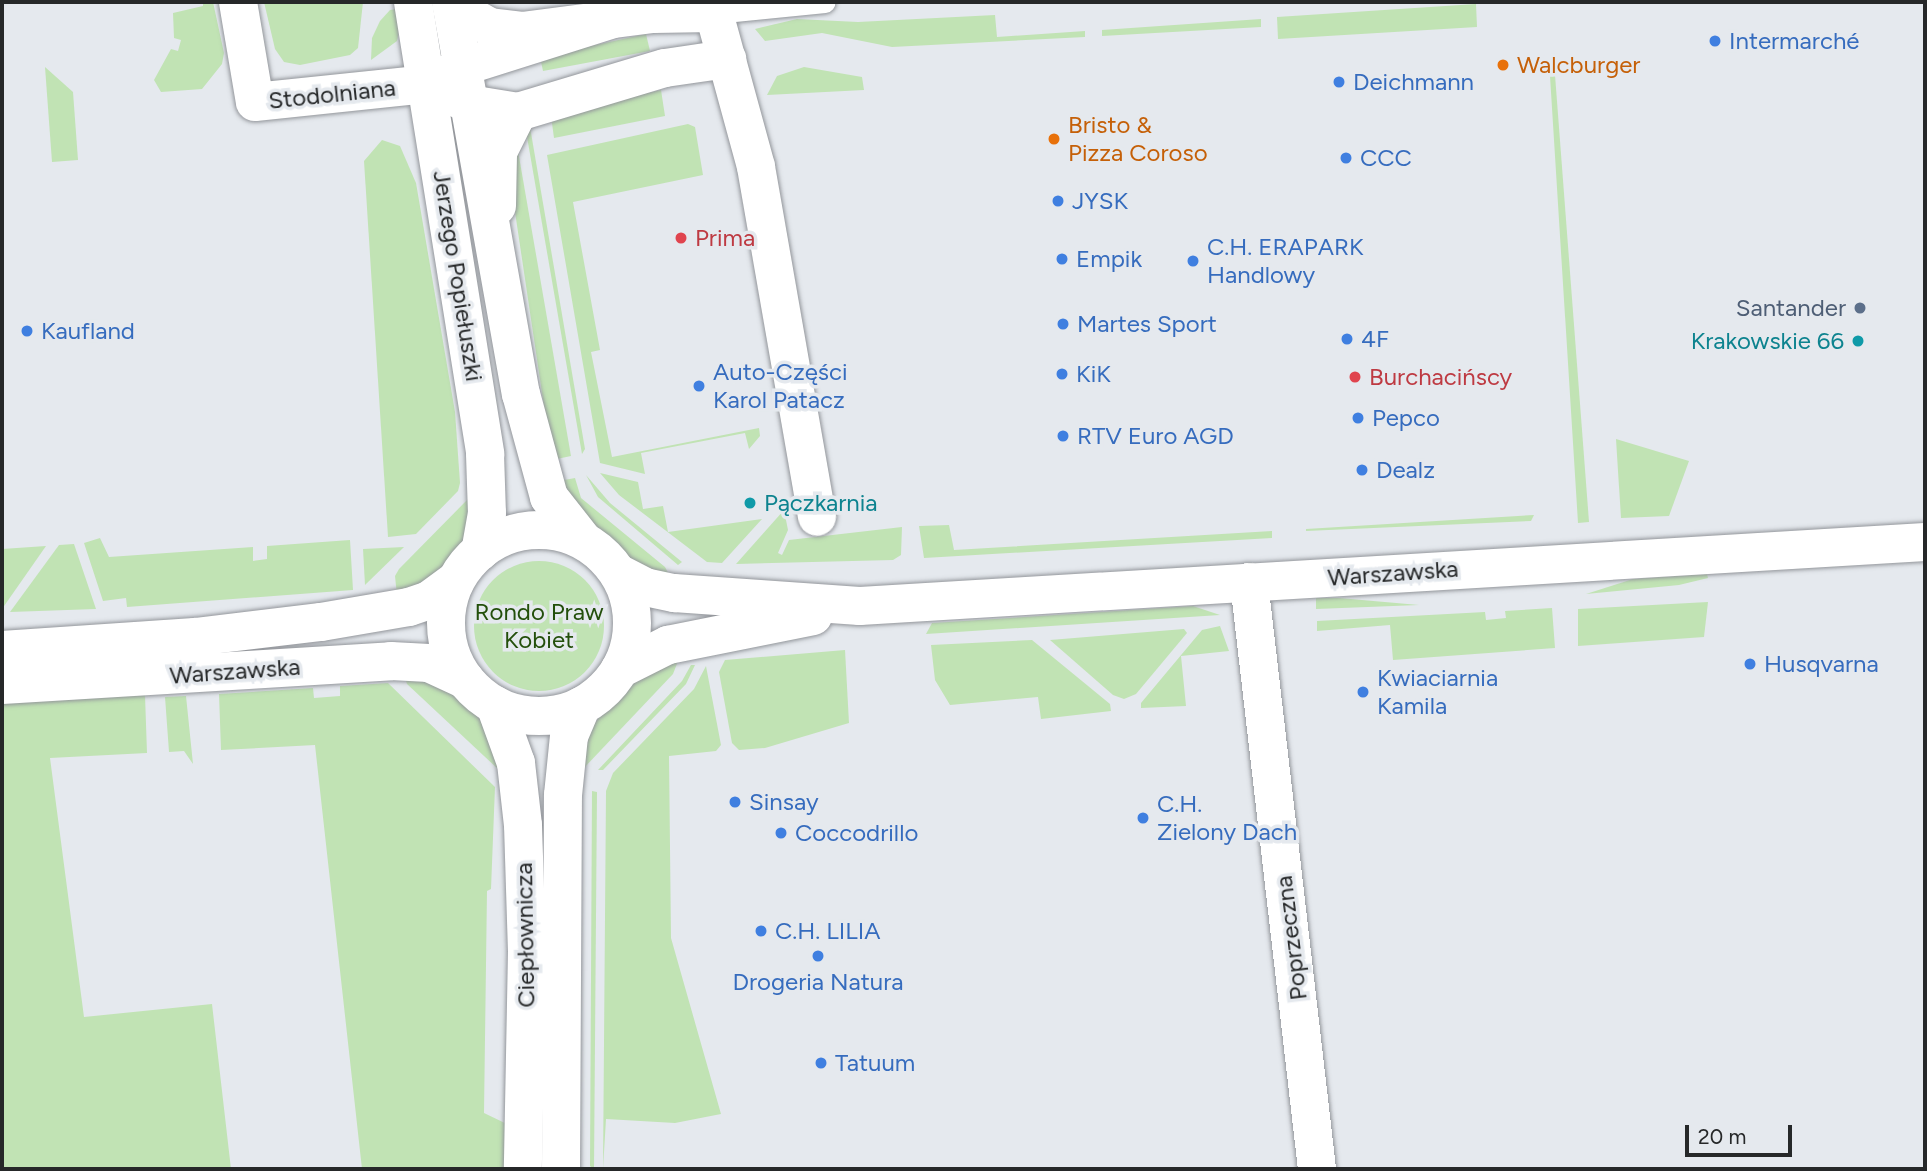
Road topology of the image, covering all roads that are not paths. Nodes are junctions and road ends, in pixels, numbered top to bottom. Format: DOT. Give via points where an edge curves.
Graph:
graph roads {
  1 [pos="238,2"];
  2 [pos="413,2"];
  3 [pos="824,2"];
  4 [pos="452,4"];
  5 [pos="712,7"];
  6 [pos="610,20"];
  7 [pos="727,59"];
  8 [pos="462,67"];
  9 [pos="426,84"];
  10 [pos="469,104"];
  11 [pos="518,112"];
  12 [pos="503,304"];
  13 [pos="817,517"];
  14 [pos="583,540"];
  15 [pos="1925,542"];
  16 [pos="480,551"];
  17 [pos="618,573"];
  18 [pos="455,581"];
  19 [pos="1249,582"];
  20 [pos="860,606"];
  21 [pos="2,650"];
  22 [pos="620,669"];
  23 [pos="465,680"];
  24 [pos="2,685"];
  25 [pos="495,705"];
  26 [pos="582,706"];
  27 [pos="523,1169"];
  28 [pos="561,1169"];
  29 [pos="1317,1169"];
  1 -- 9 [label="street, Stodolniana" via="255,102"];
  2 -- 9 [label="street, Jerzego Popiełuszki"];
  3 -- 5 [label="lane"];
  4 -- 6 [label="street" via="471,19 503,30"];
  4 -- 8 [label="street, Jerzego Popiełuszki"];
  5 -- 6 [label="street"];
  5 -- 7 [label="street"];
  6 -- 8 [label="street"];
  7 -- 11 [label="street" via="665,68"];
  7 -- 13 [label="street" via="756,167"];
  8 -- 9 [label="street"];
  8 -- 10 [label="street, Jerzego Popiełuszki"];
  9 -- 10 [label="street"];
  9 -- 16 [label="street, Jerzego Popiełuszki" via="485,454 487,513"];
  10 -- 11 [label="street"];
  10 -- 12 [label="street, Jerzego Popiełuszki"];
  11 -- 12 [label="street, Jerzego Popiełuszki" via="498,152"];
  12 -- 14 [label="street, Jerzego Popiełuszki" via="549,497"];
  14 -- 16 [label="street" via="566,533 530,530"];
  14 -- 17 [label="street"];
  15 -- 19 [label="street, Warszawska"];
  16 -- 18 [label="street"];
  17 -- 20 [label="street, Warszawska" via="645,587 683,594"];
  17 -- 22 [label="street" via="627,590 632,626"];
  18 -- 21 [label="street, Warszawska" via="429,600 409,607 321,622 195,637"];
  18 -- 23 [label="street" via="447,607 447,641"];
  19 -- 20 [label="street, Warszawska"];
  19 -- 29 [label="street, Poprzeczna"];
  20 -- 22 [label="street, Warszawska" via="668,645"];
  22 -- 26 [label="street"];
  23 -- 24 [label="street, Warszawska" via="429,663 401,661"];
  23 -- 25 [label="street"];
  25 -- 26 [label="street" via="547,716"];
  25 -- 27 [label="street, Ciepłownicza" via="516,763 523,825 527,951"];
  26 -- 28 [label="street, Ciepłownicza" via="569,736 562,810"];
}
